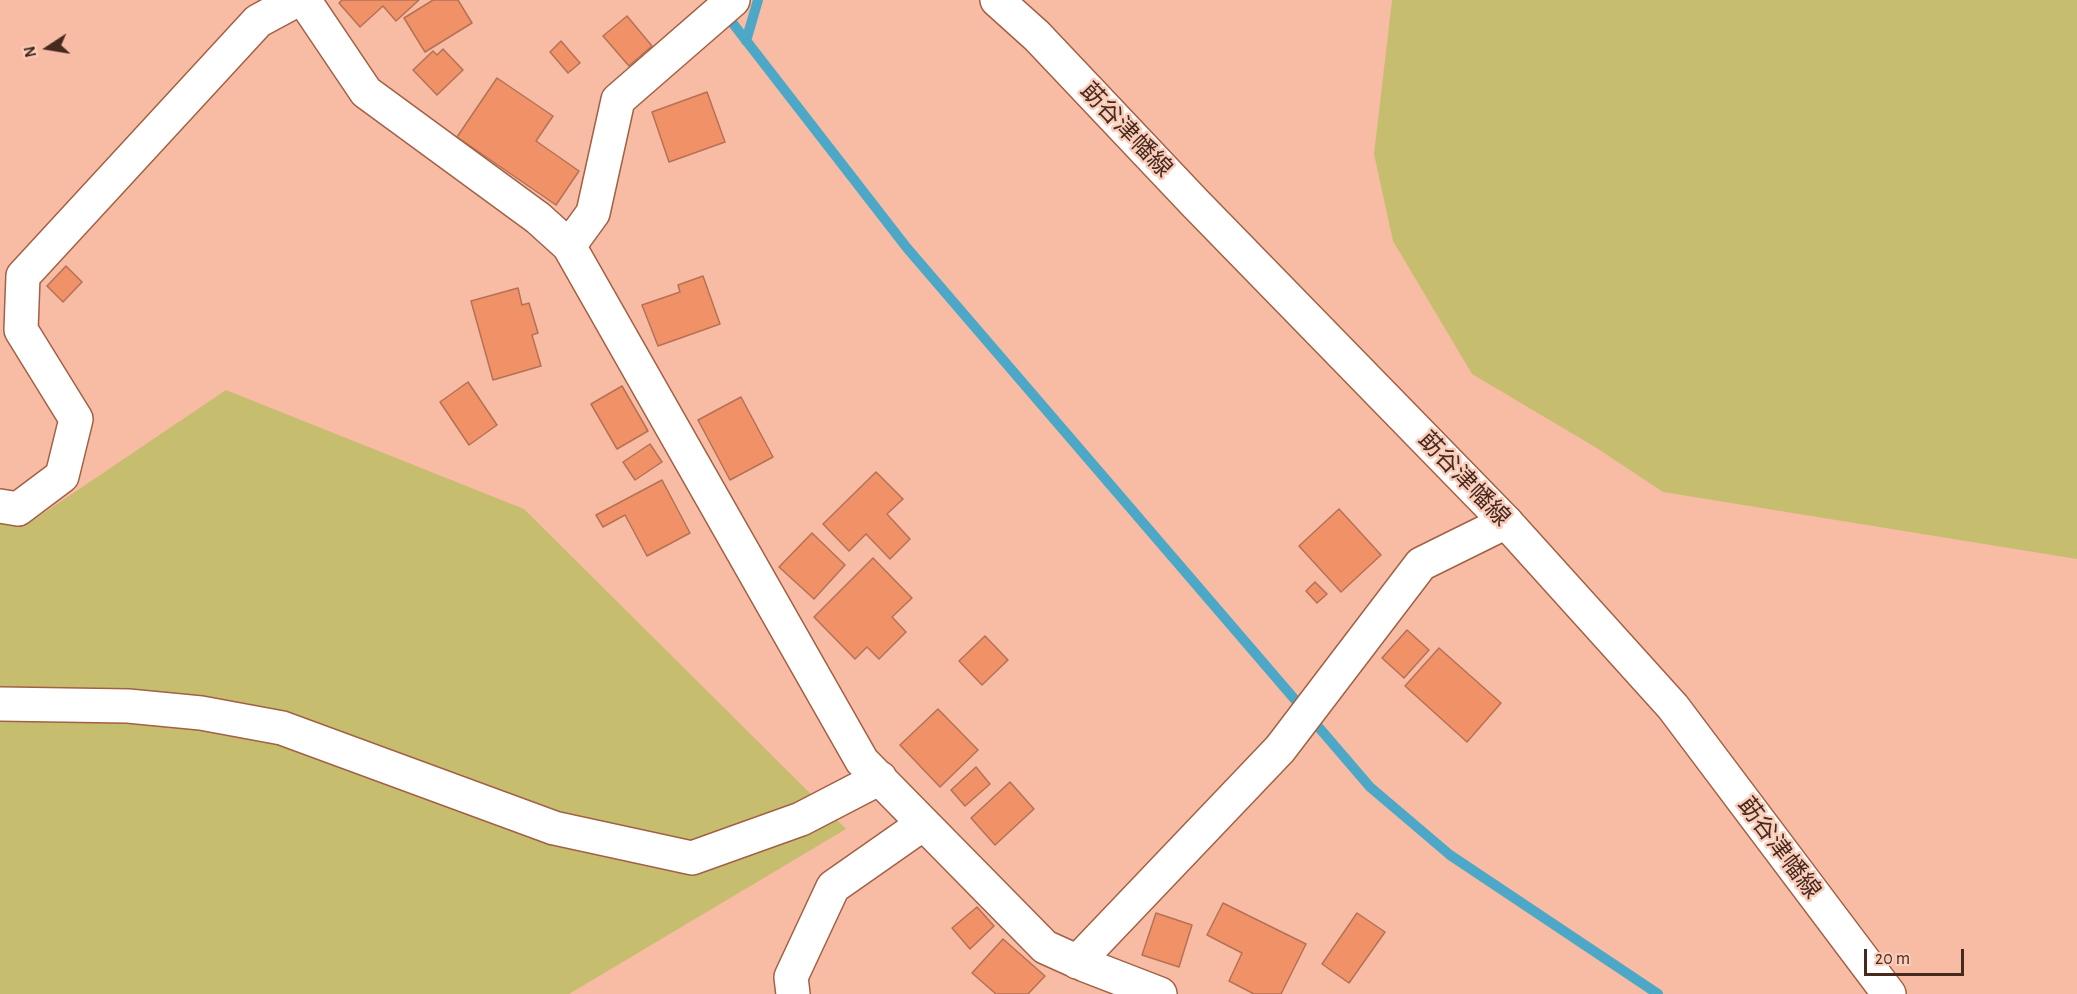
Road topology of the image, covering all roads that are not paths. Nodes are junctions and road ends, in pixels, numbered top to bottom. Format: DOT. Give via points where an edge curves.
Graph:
graph roads {
  1 [pos="297,0"];
  2 [pos="303,0"];
  3 [pos="733,0"];
  4 [pos="997,0"];
  5 [pos="569,246"];
  6 [pos="0,506"];
  7 [pos="1506,522"];
  8 [pos="0,704"];
  9 [pos="879,778"];
  10 [pos="923,824"];
  11 [pos="1077,962"];
  12 [pos="793,994"];
  13 [pos="1160,994"];
  14 [pos="1889,994"];
  1 -- 6 [label="street" via="258,21 23,276 21,330 76,419 62,476 18,509"];
  2 -- 5 [label="street" via="366,92 538,218"];
  3 -- 5 [label="street" via="618,100 593,213"];
  4 -- 7 [label="street, 莇谷津幡線" via="1037,36"];
  5 -- 9 [label="street" via="862,761"];
  7 -- 11 [label="street" via="1421,564 1280,749"];
  7 -- 14 [label="street, 莇谷津幡線" via="1673,706"];
  8 -- 9 [label="street" via="129,706 201,713 282,728 554,828 692,858 801,819"];
  9 -- 10 [label="street"];
  10 -- 11 [label="street" via="1045,947"];
  10 -- 12 [label="street" via="833,887 791,977"];
  11 -- 13 [label="street"];
}
